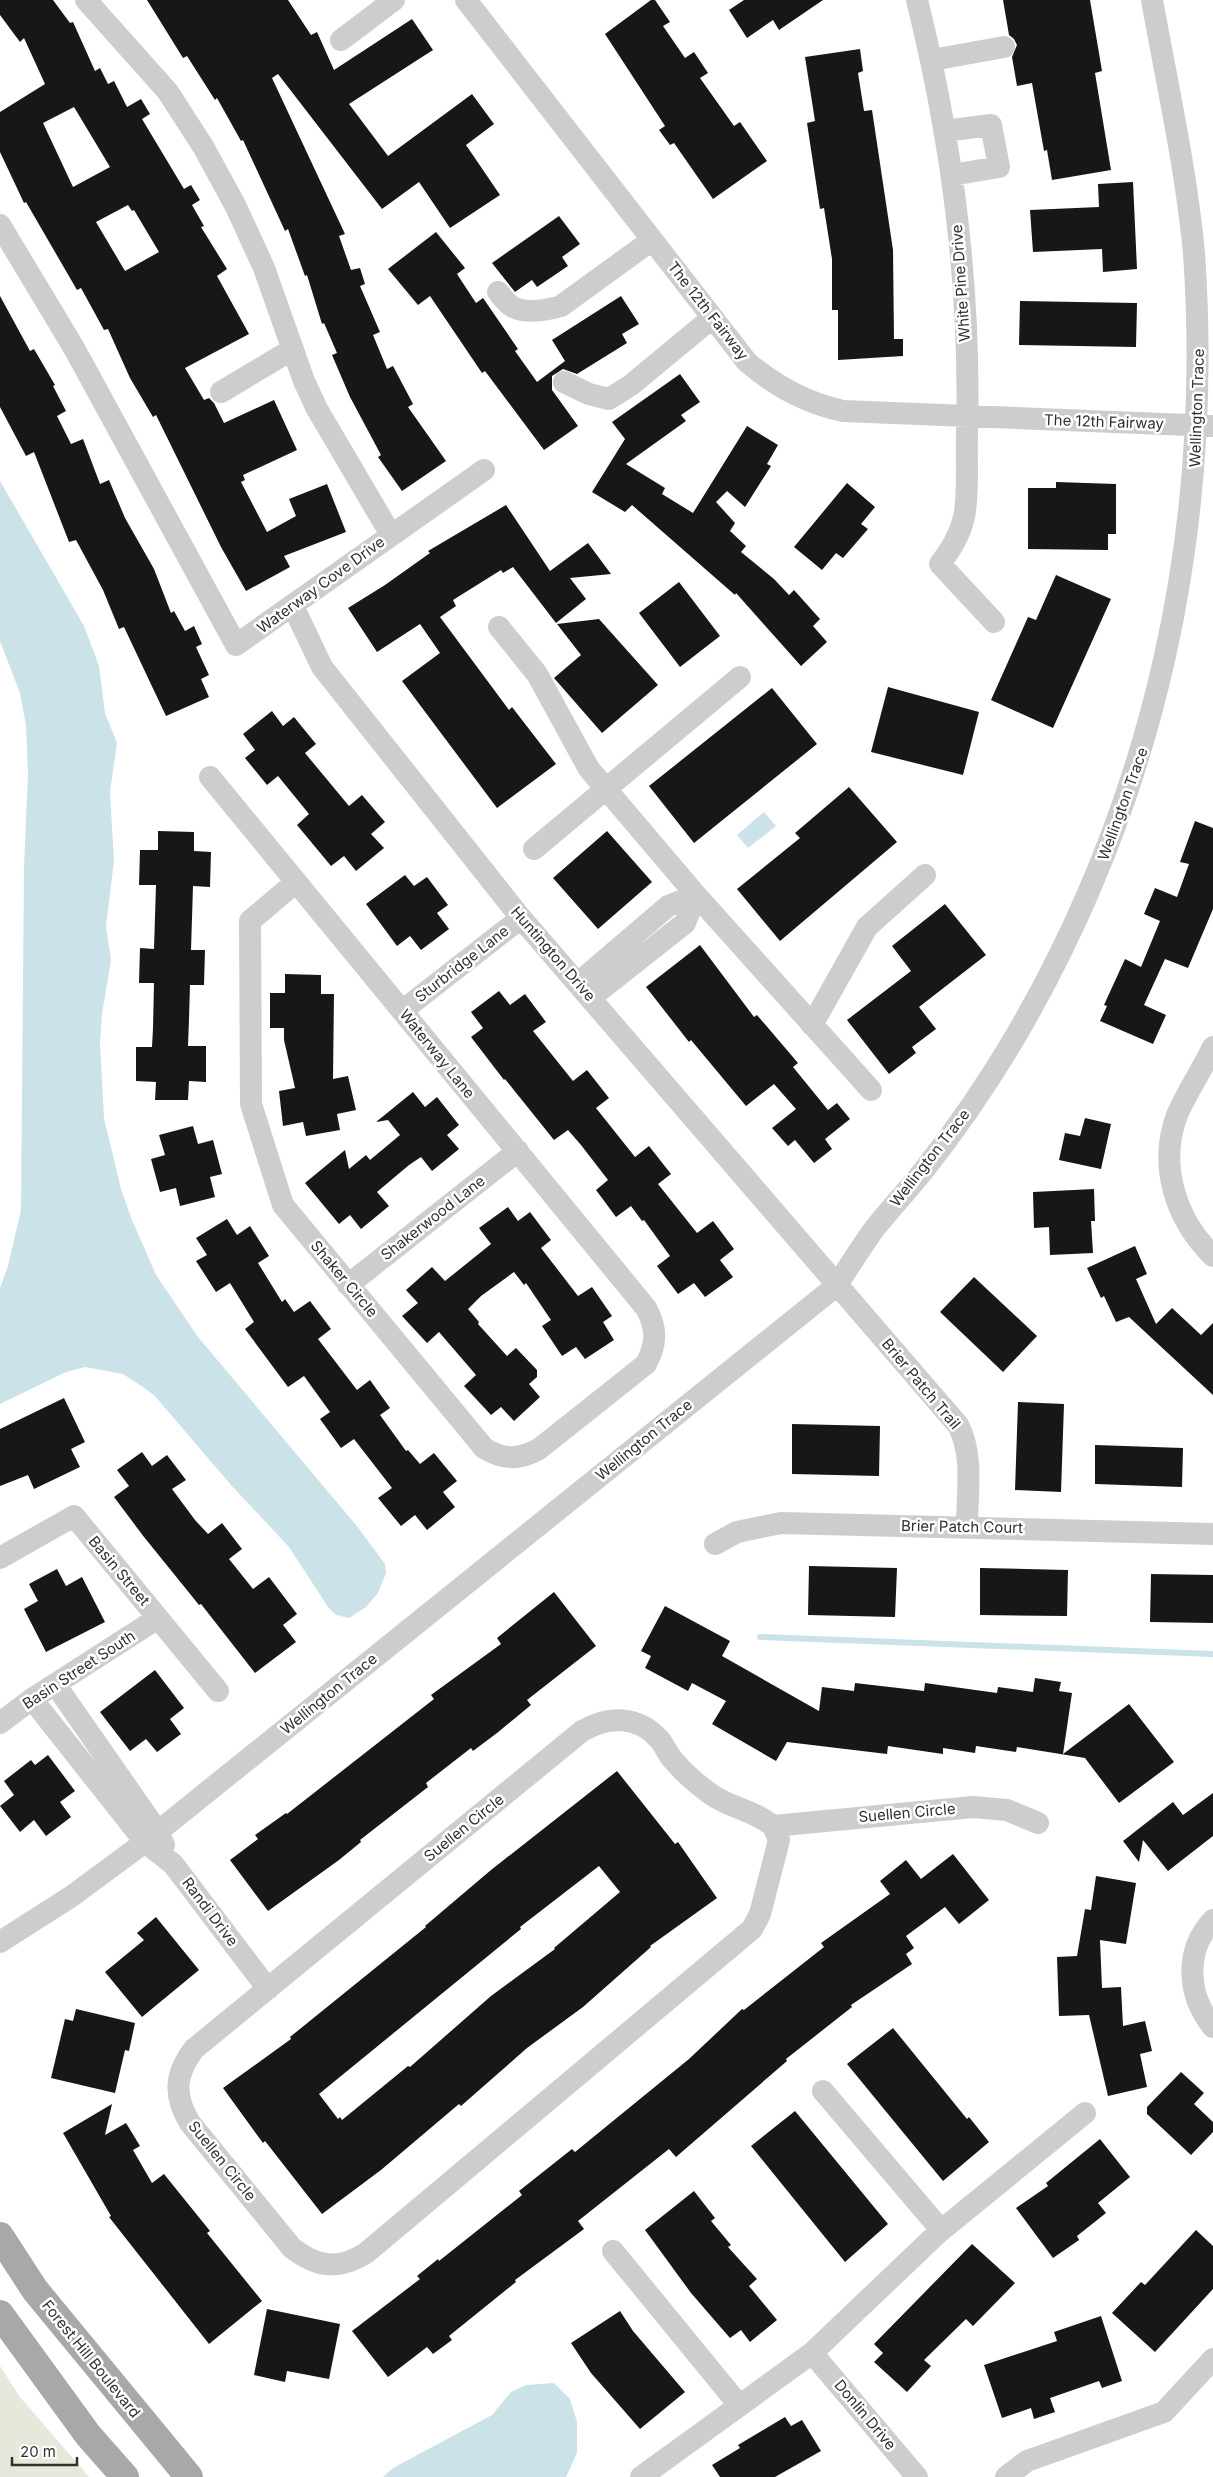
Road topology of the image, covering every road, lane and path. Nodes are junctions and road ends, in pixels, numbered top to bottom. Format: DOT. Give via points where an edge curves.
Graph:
graph roads {
  1 [pos="86,0"];
  2 [pos="394,0"];
  3 [pos="466,0"];
  4 [pos="917,0"];
  5 [pos="1152,0"];
  6 [pos="341,40"];
  7 [pos="1004,47"];
  8 [pos="932,60"];
  9 [pos="944,132"];
  10 [pos="952,175"];
  11 [pos="0,225"];
  12 [pos="652,240"];
  13 [pos="498,292"];
  14 [pos="712,318"];
  15 [pos="293,349"];
  16 [pos="564,382"];
  17 [pos="221,392"];
  18 [pos="967,417"];
  19 [pos="1206,425"];
  20 [pos="484,470"];
  21 [pos="391,535"];
  22 [pos="293,606"];
  23 [pos="994,622"];
  24 [pos="500,627"];
  25 [pos="740,677"];
  26 [pos="210,777"];
  27 [pos="605,789"];
  28 [pos="534,849"];
  29 [pos="925,875"];
  30 [pos="296,882"];
  31 [pos="696,895"];
  32 [pos="521,918"];
  33 [pos="584,990"];
  34 [pos="402,1011"];
  35 [pos="812,1025"];
  36 [pos="1213,1047"];
  37 [pos="871,1090"];
  38 [pos="518,1151"];
  39 [pos="1213,1256"];
  40 [pos="348,1285"];
  41 [pos="836,1286"];
  42 [pos="656,1336"];
  43 [pos="967,1526"];
  44 [pos="1213,1534"];
  45 [pos="715,1544"];
  46 [pos="0,1558"];
  47 [pos="158,1618"];
  48 [pos="55,1684"];
  49 [pos="218,1691"];
  50 [pos="32,1700"];
  51 [pos="0,1723"];
  52 [pos="1038,1823"];
  53 [pos="774,1826"];
  54 [pos="152,1837"];
  55 [pos="1213,1920"];
  56 [pos="0,1942"];
  57 [pos="268,1988"];
  58 [pos="1213,2027"];
  59 [pos="824,2090"];
  60 [pos="1086,2113"];
  61 [pos="941,2230"];
  62 [pos="0,2236"];
  63 [pos="613,2251"];
  64 [pos="0,2314"];
  65 [pos="812,2353"];
  66 [pos="1213,2359"];
  67 [pos="739,2405"];
  68 [pos="125,2477"];
  69 [pos="189,2477"];
  70 [pos="641,2477"];
  71 [pos="917,2477"];
  72 [pos="1006,2477"];
  1 -- 15 [label="street, Waterway Cove Drive" via="168,92 204,148 264,268"];
  2 -- 6 [label="street"];
  3 -- 12 [label="street, The 12th Fairway"];
  4 -- 8 [label="street, White Pine Drive"];
  5 -- 19 [label="street, Wellington Trace" via="1184,172 1194,252"];
  7 -- 8 [label="street"];
  8 -- 9 [label="street, White Pine Drive"];
  9 -- 10 [label="street, White Pine Drive"];
  9 -- 10 [label="street" via="991,125 999,167"];
  10 -- 18 [label="street, White Pine Drive" via="962,276"];
  11 -- 22 [label="street, Waterway Cove Drive" via="74,348 236,645"];
  12 -- 13 [label="street" via="561,306 547,310 513,307"];
  12 -- 14 [label="street, The 12th Fairway"];
  14 -- 16 [label="street" via="631,385 608,399 588,394"];
  14 -- 18 [label="street, The 12th Fairway" via="747,362 798,396 842,410"];
  15 -- 17 [label="street"];
  15 -- 21 [label="street, Waterway Cove Drive" via="316,409"];
  18 -- 19 [label="street, The 12th Fairway"];
  18 -- 23 [label="street, White Pine Drive" via="964,515 956,539 940,564"];
  19 -- 41 [label="street, Wellington Trace" via="1166,662 1146,740 1090,891 1056,965 982,1088 925,1169 873,1231"];
  20 -- 21 [label="street"];
  21 -- 22 [label="street, Waterway Cove Drive"];
  22 -- 32 [label="street, Huntington Drive" via="322,667"];
  24 -- 27 [label="street" via="537,674 588,769"];
  25 -- 27 [label="street"];
  26 -- 30 [label="street, Waterway Lane"];
  27 -- 28 [label="street"];
  27 -- 31 [label="street"];
  29 -- 35 [label="street" via="867,927"];
  30 -- 34 [label="street, Waterway Lane"];
  30 -- 40 [label="street, Shaker Circle" via="250,921 251,1104 283,1205"];
  31 -- 33 [label="street" via="668,906"];
  31 -- 35 [label="street"];
  32 -- 33 [label="street, Huntington Drive"];
  32 -- 34 [label="street, Sturbridge Lane"];
  33 -- 41 [label="street, Huntington Drive"];
  34 -- 38 [label="street, Waterway Lane"];
  35 -- 37 [label="street"];
  36 -- 39 [label="street" via="1177,1117 1170,1148 1171,1180 1178,1205 1192,1233"];
  38 -- 40 [label="street, Shakerwood Lane"];
  38 -- 42 [label="street, Waterway Lane" via="646,1308"];
  40 -- 42 [label="street, Shaker Circle" via="484,1448 497,1456 526,1456 539,1449 646,1364"];
  41 -- 43 [label="street, Brier Patch Trail" via="962,1431 968,1453"];
  41 -- 54 [label="street, Wellington Trace"];
  43 -- 44 [label="street, Brier Patch Court"];
  43 -- 45 [label="street, Brier Patch Court" via="781,1523 737,1532"];
  46 -- 47 [label="street, Basin Street" via="74,1516"];
  47 -- 48 [label="street, Basin Street South"];
  47 -- 49 [label="street, Basin Street"];
  48 -- 50 [label="street, Basin Street South"];
  48 -- 54 [label="street"];
  50 -- 51 [label="street, Basin Street South"];
  50 -- 54 [label="street"];
  52 -- 53 [label="street, Suellen Circle" via="1007,1810 972,1807"];
  53 -- 57 [label="street, Suellen Circle" via="762,1816 729,1804 699,1785 673,1760 659,1739 644,1727 621,1720 597,1723 582,1731"];
  53 -- 57 [label="street, Suellen Circle" via="779,1840 760,1914 752,1929 366,2252 338,2265 321,2264 292,2248 182,2110 178,2078 184,2062 194,2049"];
  54 -- 56 [label="street, Wellington Trace" via="72,1896"];
  54 -- 57 [label="street, Randi Drive"];
  55 -- 58 [label="street" via="1196,1946 1192,1976 1198,2005"];
  59 -- 61 [label="street"];
  60 -- 61 [label="street"];
  61 -- 65 [label="street"];
  62 -- 69 [label="main road, Forest Hill Boulevard" via="35,2290"];
  63 -- 67 [label="street"];
  64 -- 68 [label="main road" via="88,2435"];
  65 -- 67 [label="street"];
  65 -- 71 [label="street, Donlin Drive"];
  66 -- 72 [label="street" via="1164,2412 1027,2461"];
  67 -- 70 [label="street"];
}
